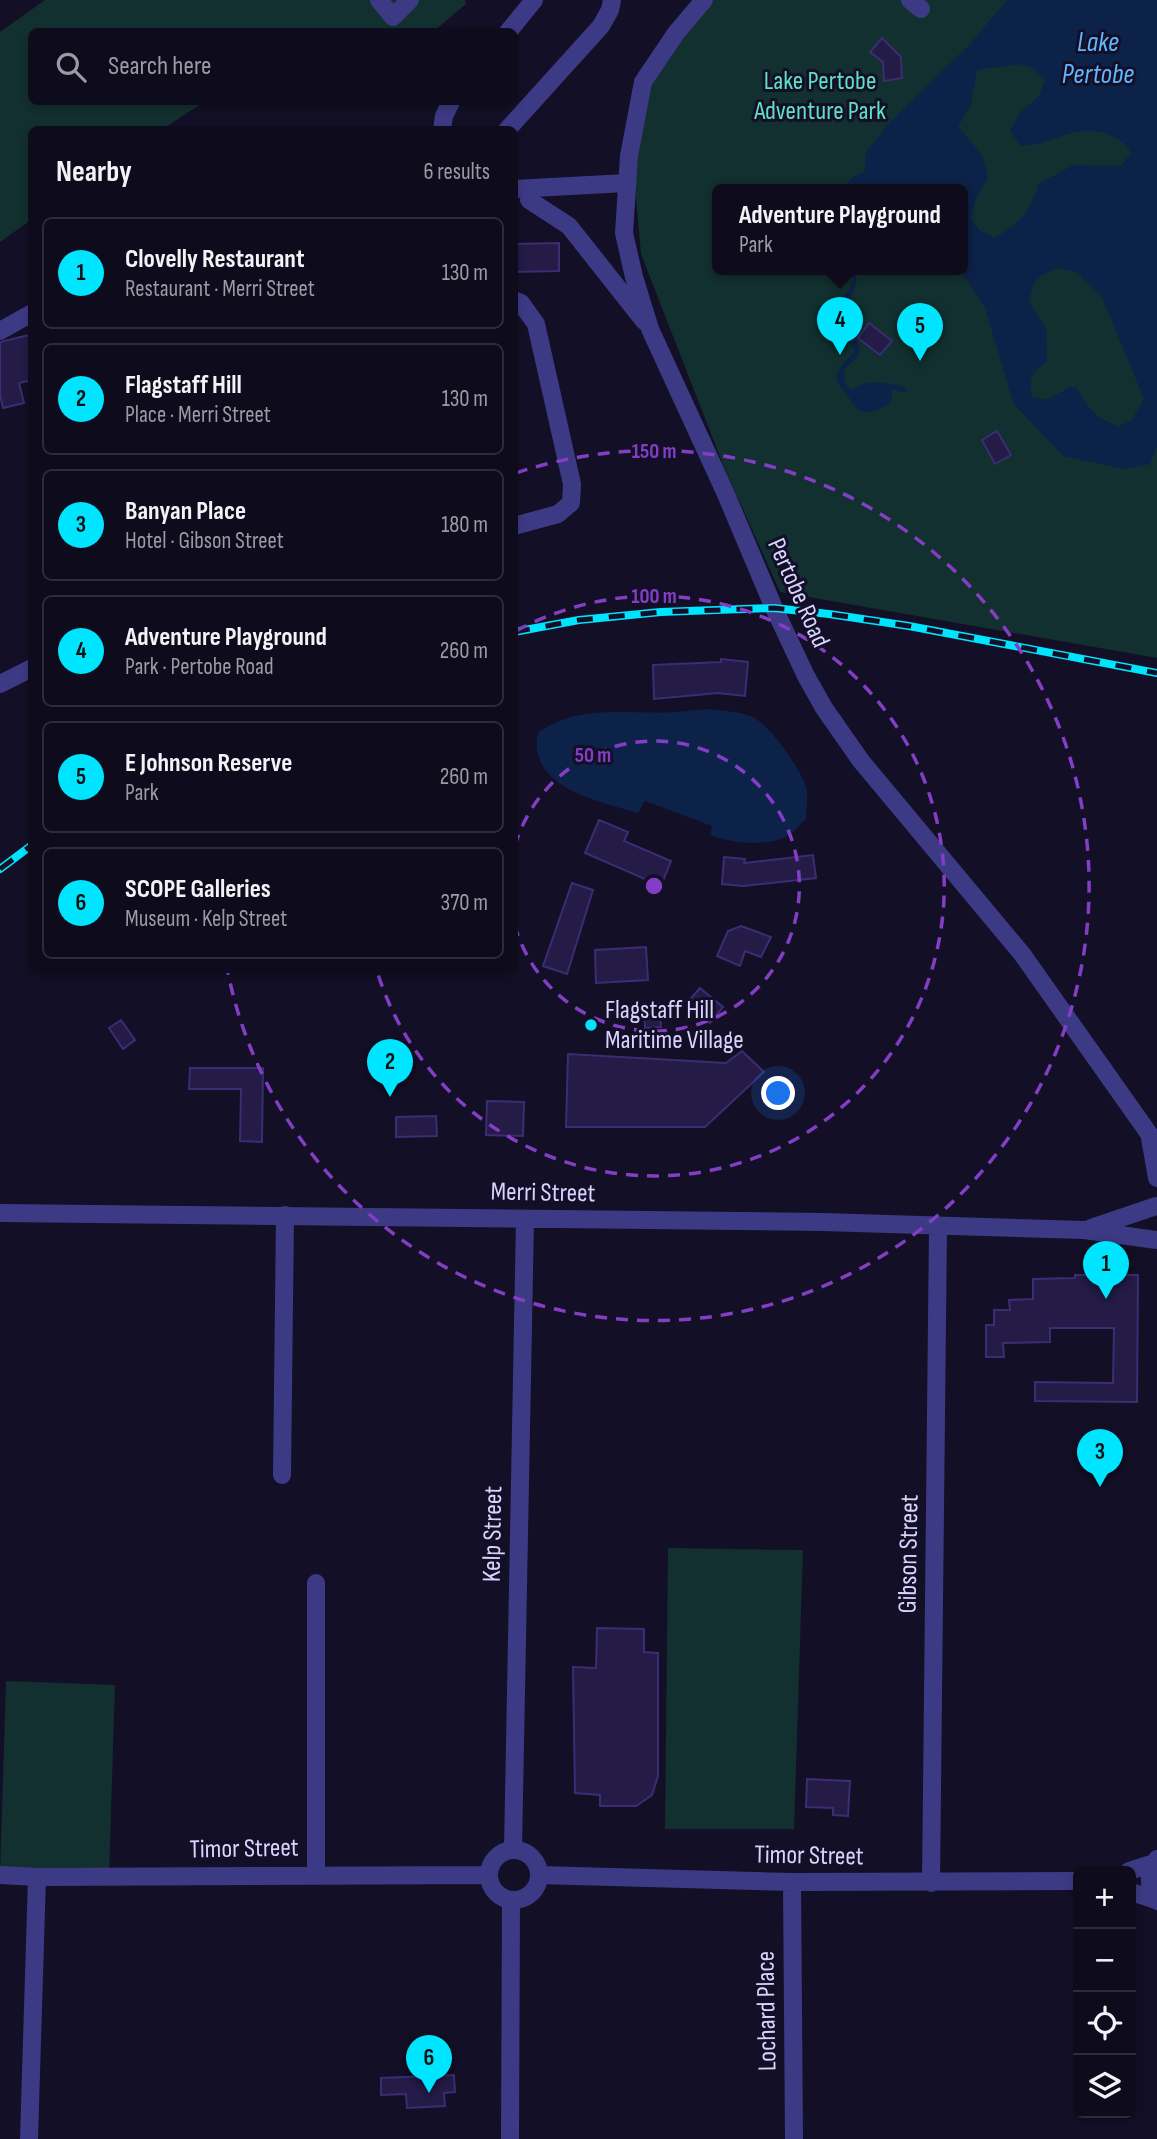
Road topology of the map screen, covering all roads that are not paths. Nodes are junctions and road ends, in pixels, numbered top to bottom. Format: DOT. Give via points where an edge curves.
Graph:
graph roads {
  1 [pos="379,0"];
  2 [pos="411,0"];
  3 [pos="534,0"];
  4 [pos="612,0"];
  5 [pos="704,0"];
  6 [pos="511,28"];
  7 [pos="450,105"];
  8 [pos="443,126"];
  9 [pos="511,126"];
  10 [pos="626,188"];
  11 [pos="519,197"];
  12 [pos="518,302"];
  13 [pos="28,315"];
  14 [pos="650,329"];
  15 [pos="0,331"];
  16 [pos="518,525"];
  17 [pos="28,670"];
  18 [pos="0,684"];
  19 [pos="1154,1141"];
  20 [pos="1157,1178"];
  21 [pos="1157,1206"];
  22 [pos="0,1213"];
  23 [pos="285,1215"];
  24 [pos="525,1219"];
  25 [pos="938,1227"];
  26 [pos="1084,1230"];
  27 [pos="1157,1240"];
  28 [pos="282,1475"];
  29 [pos="316,1583"];
  30 [pos="513,1849"];
  31 [pos="1155,1861"];
  32 [pos="1136,1868"];
  33 [pos="0,1875"];
  34 [pos="316,1875"];
  35 [pos="488,1875"];
  36 [pos="540,1875"];
  37 [pos="37,1877"];
  38 [pos="1073,1881"];
  39 [pos="792,1882"];
  40 [pos="931,1883"];
  41 [pos="1136,1894"];
  42 [pos="511,1900"];
  43 [pos="1156,1901"];
  44 [pos="29,2139"];
  45 [pos="510,2139"];
  46 [pos="794,2139"];
  1 -- 2 [label="street" via="393,17"];
  3 -- 6 [label="street"];
  4 -- 9 [label="street" via="601,26"];
  5 -- 10 [label="street, Pertobe Road" via="643,82"];
  7 -- 8 [label="street"];
  10 -- 11 [label="street"];
  10 -- 14 [label="street, Pertobe Road" via="624,233"];
  11 -- 14 [label="street" via="569,226"];
  12 -- 16 [label="street" via="536,324 572,484 571,503 558,514"];
  13 -- 15 [label="street"];
  14 -- 19 [label="street, Pertobe Road" via="774,608 824,708 861,761 1035,971"];
  17 -- 18 [label="street"];
  19 -- 20 [label="street, Pertobe Road"];
  21 -- 26 [label="street, Merri Street"];
  21 -- 27 [label="street" via="1153,1229"];
  22 -- 23 [label="street, Merri Street"];
  23 -- 24 [label="street, Merri Street"];
  23 -- 28 [label="street"];
  24 -- 25 [label="street, Merri Street"];
  24 -- 30 [label="street, Kelp Street"];
  25 -- 26 [label="street, Merri Street"];
  25 -- 40 [label="street, Gibson Street"];
  26 -- 27 [label="street, Merri Street"];
  29 -- 34 [label="street"];
  30 -- 35 [label="street" via="493,1860"];
  30 -- 36 [label="street" via="529,1854"];
  31 -- 32 [label="street"];
  31 -- 43 [label="street" via="1149,1882"];
  33 -- 37 [label="street, Timor Street"];
  34 -- 35 [label="street, Timor Street"];
  34 -- 37 [label="street, Timor Street"];
  35 -- 42 [label="street" via="493,1889"];
  36 -- 39 [label="street, Timor Street"];
  36 -- 42 [label="street" via="528,1897"];
  37 -- 44 [label="street"];
  38 -- 40 [label="street, Timor Street"];
  39 -- 40 [label="street, Timor Street"];
  39 -- 46 [label="street, Lochard Place"];
  41 -- 43 [label="street"];
  42 -- 45 [label="street"];
}
